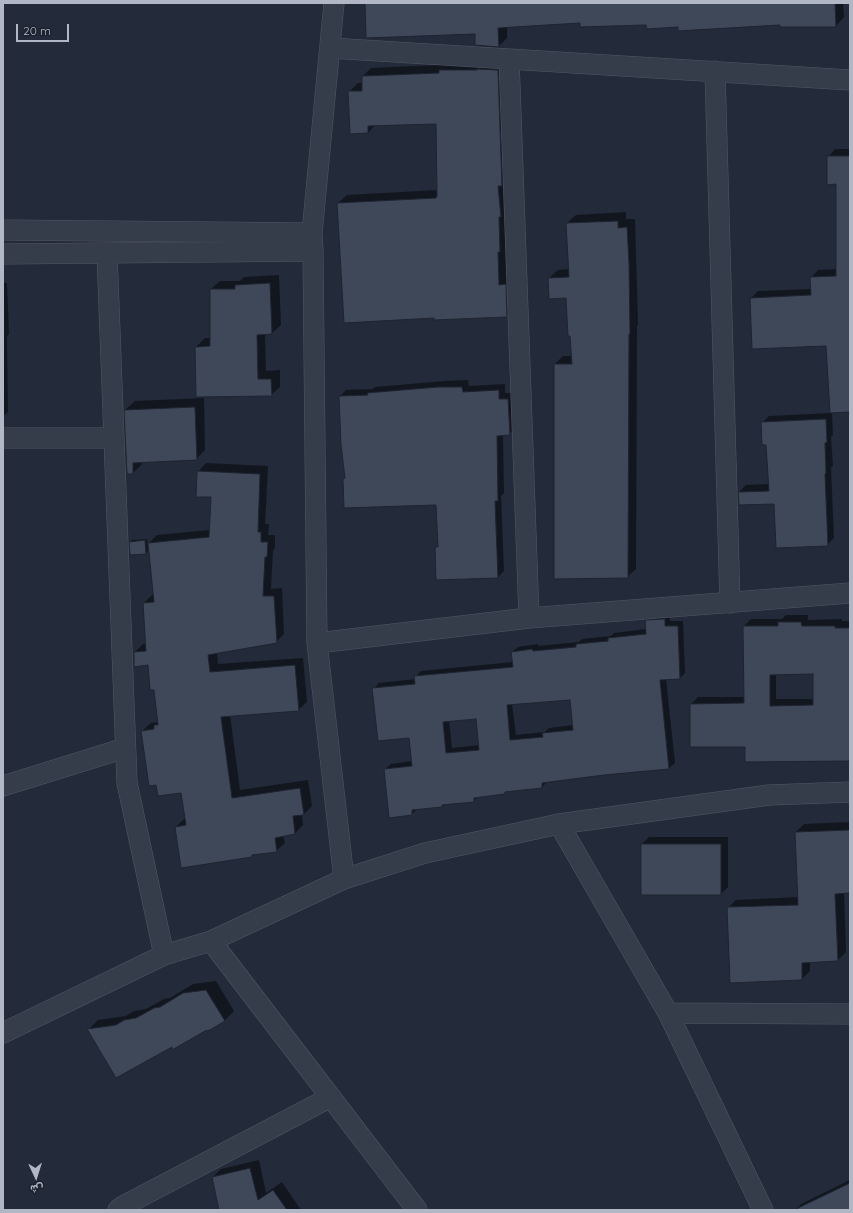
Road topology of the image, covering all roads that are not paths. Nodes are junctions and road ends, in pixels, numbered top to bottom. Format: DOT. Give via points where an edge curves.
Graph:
graph roads {
  1 [pos="334,3"];
  2 [pos="330,48"];
  3 [pos="508,59"];
  4 [pos="715,72"];
  5 [pos="850,80"];
  6 [pos="3,230"];
  7 [pos="313,242"];
  8 [pos="107,253"];
  9 [pos="3,254"];
  10 [pos="3,438"];
  11 [pos="114,438"];
  12 [pos="850,594"];
  13 [pos="730,603"];
  14 [pos="529,618"];
  15 [pos="317,643"];
  16 [pos="125,748"];
  17 [pos="3,786"];
  18 [pos="850,792"];
  19 [pos="559,824"];
  20 [pos="344,879"];
  21 [pos="211,941"];
  22 [pos="164,955"];
  23 [pos="668,1013"];
  24 [pos="850,1014"];
  25 [pos="3,1033"];
  26 [pos="331,1097"];
  27 [pos="122,1209"];
  28 [pos="418,1210"];
  29 [pos="763,1210"];
  1 -- 2 [label="street"];
  2 -- 3 [label="street"];
  2 -- 7 [label="street"];
  3 -- 4 [label="street"];
  3 -- 14 [label="street"];
  4 -- 5 [label="street"];
  4 -- 13 [label="street"];
  6 -- 7 [label="street"];
  7 -- 8 [label="street"];
  7 -- 15 [label="street"];
  8 -- 9 [label="street"];
  8 -- 11 [label="street"];
  10 -- 11 [label="street"];
  11 -- 16 [label="street"];
  12 -- 13 [label="street"];
  13 -- 14 [label="street"];
  14 -- 15 [label="street"];
  15 -- 20 [label="street"];
  16 -- 17 [label="street"];
  16 -- 22 [label="street" via="126,783"];
  18 -- 19 [label="street" via="768,795"];
  19 -- 20 [label="street" via="425,853"];
  19 -- 23 [label="street"];
  20 -- 21 [label="street"];
  21 -- 22 [label="street"];
  21 -- 26 [label="street"];
  22 -- 25 [label="street"];
  23 -- 24 [label="street"];
  23 -- 29 [label="street"];
  26 -- 27 [label="street"];
  26 -- 28 [label="street"];
}
